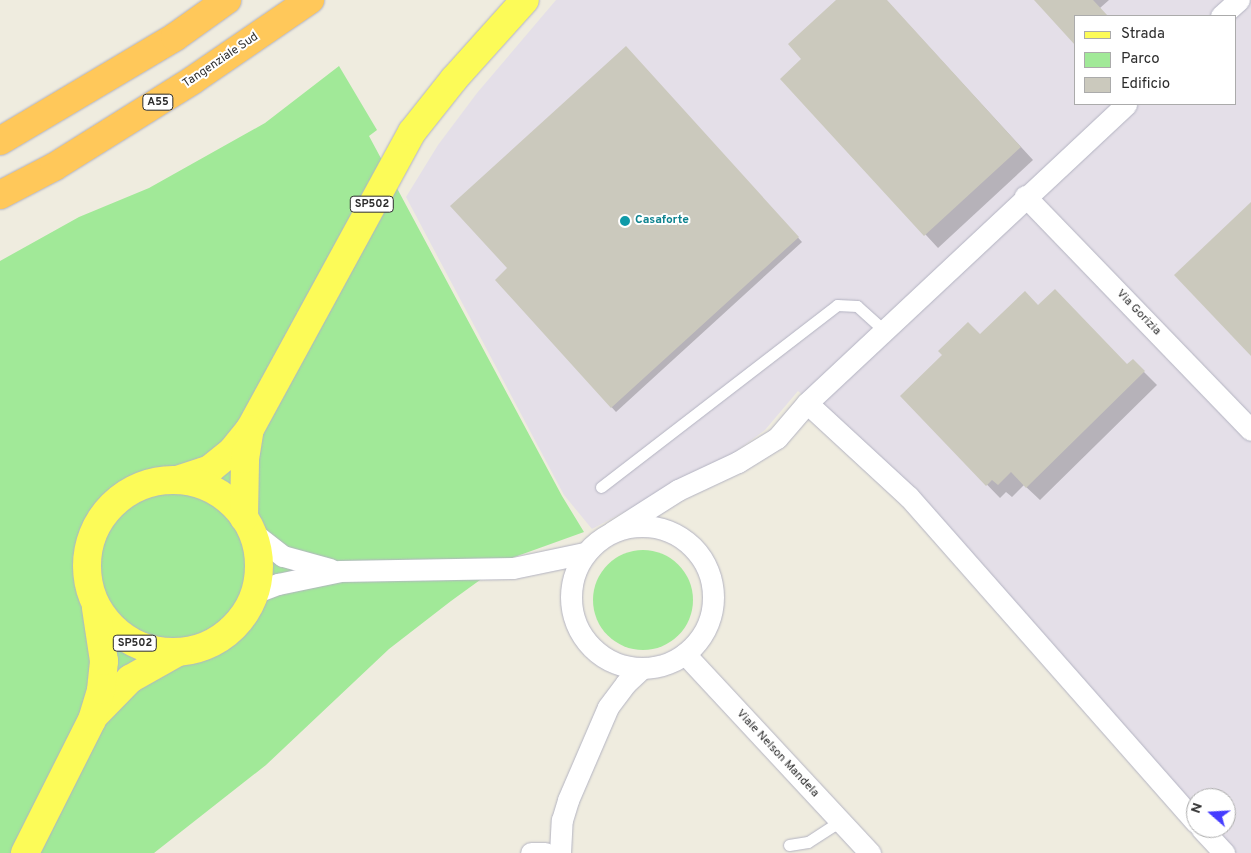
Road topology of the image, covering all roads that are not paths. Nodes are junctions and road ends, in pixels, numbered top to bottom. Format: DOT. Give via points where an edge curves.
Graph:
graph roads {
  1 [pos="227,0"];
  2 [pos="310,0"];
  3 [pos="525,0"];
  4 [pos="1239,0"];
  5 [pos="1222,15"];
  6 [pos="1125,105"];
  7 [pos="0,140"];
  8 [pos="0,195"];
  9 [pos="1025,196"];
  10 [pos="884,330"];
  11 [pos="807,403"];
  12 [pos="250,429"];
  13 [pos="1251,430"];
  14 [pos="180,480"];
  15 [pos="601,487"];
  16 [pos="248,525"];
  17 [pos="612,532"];
  18 [pos="586,553"];
  19 [pos="340,571"];
  20 [pos="254,593"];
  21 [pos="94,602"];
  22 [pos="178,652"];
  23 [pos="685,654"];
  24 [pos="642,668"];
  25 [pos="92,720"];
  26 [pos="1186,811"];
  27 [pos="846,827"];
  28 [pos="1210,838"];
  29 [pos="789,845"];
  30 [pos="25,853"];
  31 [pos="531,853"];
  32 [pos="545,853"];
  33 [pos="560,853"];
  34 [pos="870,853"];
  35 [pos="1224,853"];
  1 -- 7 [label="highway" via="174,37"];
  2 -- 8 [label="highway, Tangenziale Sud / A55" via="185,86 54,167"];
  3 -- 12 [label="main road, SP502" via="454,79 412,132"];
  4 -- 5 [label="street"];
  6 -- 9 [label="street"];
  9 -- 10 [label="street"];
  9 -- 13 [label="street, Via Gorizia"];
  10 -- 11 [label="street"];
  10 -- 15 [label="lane" via="857,306 837,305"];
  11 -- 17 [label="street" via="777,438 738,462 678,490"];
  11 -- 26 [label="street" via="909,497"];
  12 -- 14 [label="main road, SP502" via="232,451 210,469"];
  12 -- 16 [label="main road, SP502" via="245,458"];
  14 -- 16 [label="main road, SP502" via="210,488 235,506"];
  14 -- 21 [label="main road, SP502" via="136,487 117,499 102,516 86,558"];
  16 -- 19 [label="street" via="283,556"];
  16 -- 20 [label="main road, SP502" via="258,565"];
  17 -- 18 [label="street"];
  17 -- 23 [label="street" via="644,525 662,528 682,537 699,553 709,572 714,595 711,617 700,638"];
  18 -- 19 [label="street" via="513,568"];
  18 -- 24 [label="street" via="573,577 570,599 574,620 585,640 601,655 620,665"];
  19 -- 20 [label="street" via="278,584"];
  20 -- 22 [label="main road, SP502" via="248,608 225,634 195,649"];
  21 -- 22 [label="main road, SP502" via="120,634 144,647"];
  21 -- 25 [label="main road, SP502" via="102,631 104,661 101,690"];
  22 -- 25 [label="main road, SP502" via="130,679"];
  23 -- 24 [label="street" via="665,665"];
  23 -- 27 [label="street, Viale Nelson Mandela"];
  24 -- 33 [label="street" via="626,683 604,715 564,814"];
  25 -- 30 [label="main road, SP502"];
  27 -- 29 [label="lane" via="834,825 808,842"];
  27 -- 34 [label="street, Viale Nelson Mandela"];
  28 -- 35 [label="street"];
  31 -- 32 [label="street"];
}
